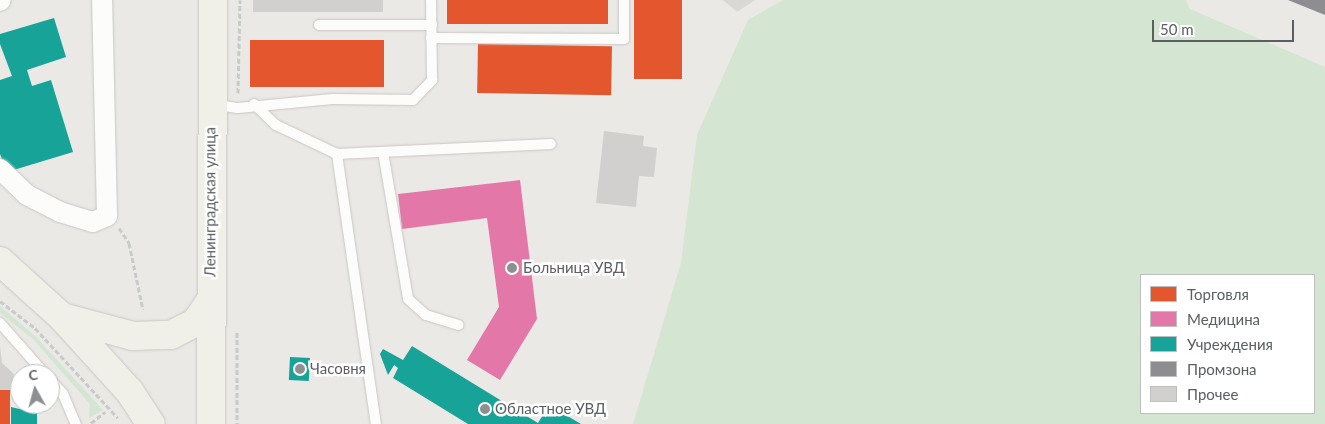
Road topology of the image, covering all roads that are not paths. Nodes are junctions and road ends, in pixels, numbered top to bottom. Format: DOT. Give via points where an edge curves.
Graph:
graph roads {
  1 [pos="102,0"];
  2 [pos="213,0"];
  3 [pos="431,0"];
  4 [pos="624,0"];
  5 [pos="319,25"];
  6 [pos="432,25"];
  7 [pos="432,38"];
  8 [pos="210,104"];
  9 [pos="254,104"];
  10 [pos="551,144"];
  11 [pos="383,152"];
  12 [pos="337,154"];
  13 [pos="0,169"];
  14 [pos="0,261"];
  15 [pos="210,301"];
  16 [pos="62,317"];
  17 [pos="0,323"];
  18 [pos="459,325"];
  19 [pos="36,364"];
  20 [pos="60,391"];
  21 [pos="209,421"];
  22 [pos="151,423"];
  23 [pos="76,424"];
  24 [pos="376,424"];
  1 -- 13 [label="street" via="106,218 99,221 74,218 28,195"];
  2 -- 8 [label="main road, Ленинградская улица"];
  3 -- 6 [label="lane"];
  4 -- 7 [label="lane" via="624,39"];
  5 -- 6 [label="lane"];
  6 -- 7 [label="lane"];
  7 -- 9 [label="lane" via="432,80 414,100"];
  8 -- 9 [label="lane" via="238,108"];
  8 -- 15 [label="main road, Ленинградская улица"];
  9 -- 12 [label="lane" via="276,125"];
  10 -- 11 [label="lane"];
  11 -- 12 [label="lane"];
  11 -- 18 [label="lane" via="408,299 426,315"];
  12 -- 24 [label="lane"];
  14 -- 16 [label="main road"];
  15 -- 16 [label="main road" via="196,322 171,335 133,336"];
  15 -- 21 [label="main road, Ленинградская улица"];
  16 -- 22 [label="main road" via="130,392"];
  17 -- 19 [label="lane"];
  20 -- 23 [label="lane"];
}
